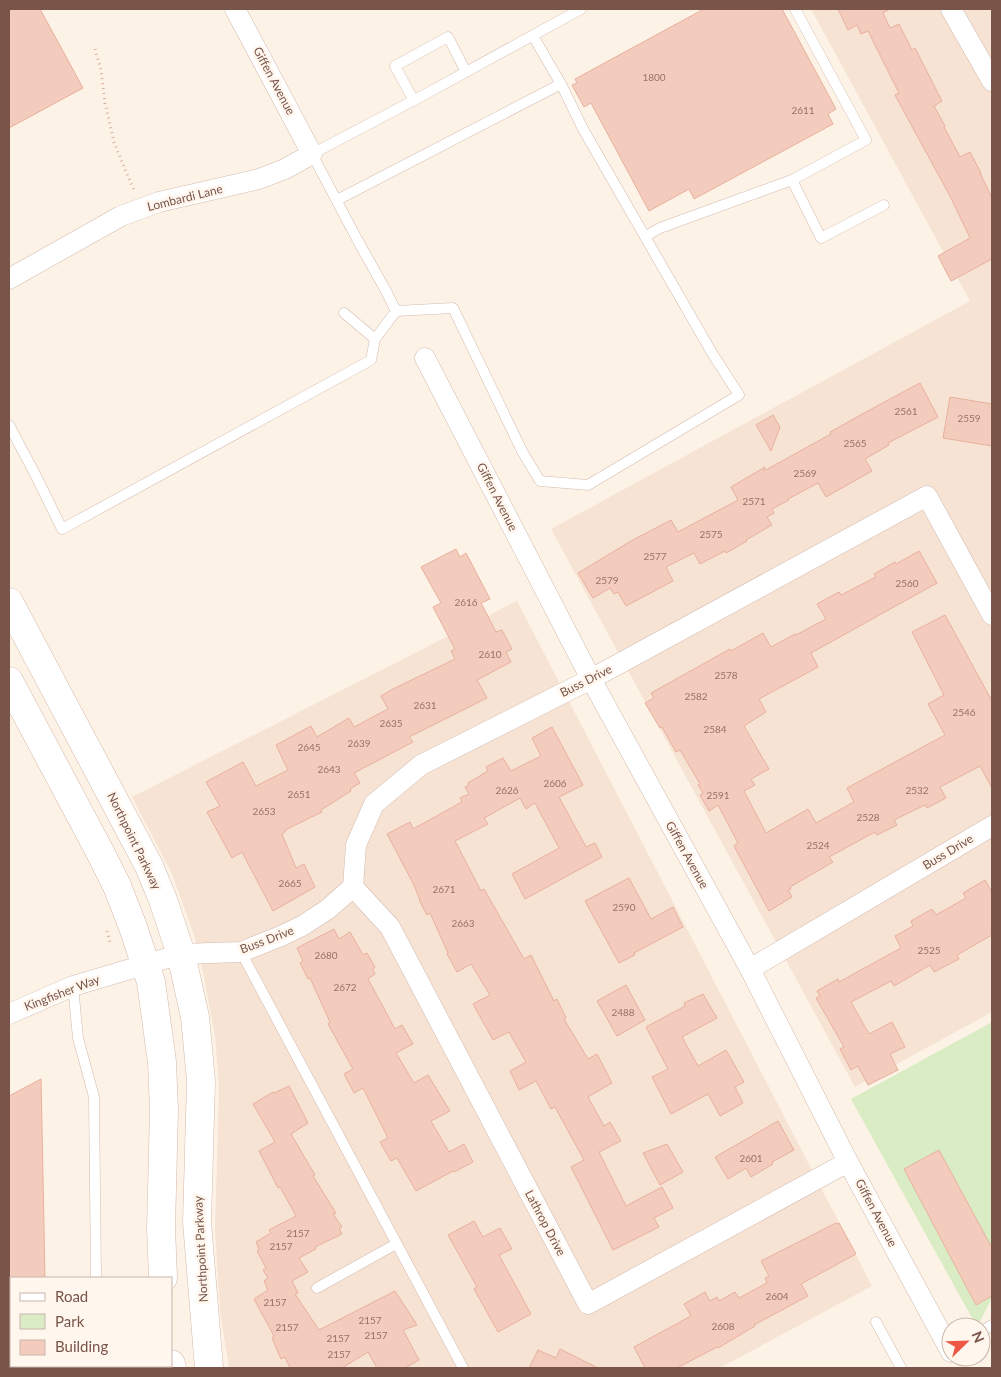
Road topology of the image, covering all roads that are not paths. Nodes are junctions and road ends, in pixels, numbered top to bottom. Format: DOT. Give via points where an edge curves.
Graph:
graph roads {
  1 [pos="235,9"];
  2 [pos="581,9"];
  3 [pos="795,9"];
  4 [pos="951,9"];
  5 [pos="533,36"];
  6 [pos="466,72"];
  7 [pos="992,81"];
  8 [pos="561,84"];
  9 [pos="414,101"];
  10 [pos="312,154"];
  11 [pos="792,180"];
  12 [pos="337,200"];
  13 [pos="884,205"];
  14 [pos="646,236"];
  15 [pos="9,279"];
  16 [pos="396,311"];
  17 [pos="344,313"];
  18 [pos="375,339"];
  19 [pos="425,358"];
  20 [pos="9,425"];
  21 [pos="9,602"];
  22 [pos="992,615"];
  23 [pos="591,679"];
  24 [pos="9,681"];
  25 [pos="992,826"];
  26 [pos="353,887"];
  27 [pos="241,952"];
  28 [pos="181,954"];
  29 [pos="145,964"];
  30 [pos="750,969"];
  31 [pos="73,986"];
  32 [pos="9,1014"];
  33 [pos="848,1162"];
  34 [pos="396,1244"];
  35 [pos="96,1277"];
  36 [pos="163,1277"];
  37 [pos="317,1288"];
  38 [pos="876,1322"];
  39 [pos="941,1334"];
  40 [pos="209,1368"];
  41 [pos="463,1368"];
  42 [pos="901,1368"];
  1 -- 10 [label="street, Giffen Avenue"];
  2 -- 5 [label="lane"];
  3 -- 11 [label="lane" via="866,140"];
  4 -- 7 [label="street"];
  5 -- 6 [label="lane"];
  5 -- 8 [label="lane"];
  6 -- 9 [label="lane"];
  6 -- 9 [label="lane" via="448,38 395,66"];
  8 -- 12 [label="lane"];
  8 -- 14 [label="lane" via="583,129"];
  9 -- 10 [label="lane"];
  10 -- 12 [label="lane"];
  10 -- 15 [label="street, Lombardi Lane" via="259,179 168,200 121,216"];
  11 -- 13 [label="lane" via="821,238"];
  11 -- 14 [label="lane"];
  12 -- 16 [label="lane"];
  14 -- 16 [label="lane" via="739,396 588,485 540,481 453,308"];
  16 -- 18 [label="lane"];
  17 -- 18 [label="lane"];
  18 -- 20 [label="lane" via="370,360 62,529"];
  19 -- 23 [label="street, Giffen Avenue"];
  21 -- 28 [label="street, Northpoint Parkway" via="149,866"];
  22 -- 23 [label="street, Buss Drive" via="927,496"];
  23 -- 26 [label="street, Buss Drive" via="420,765 374,804 356,846"];
  23 -- 30 [label="street, Giffen Avenue"];
  24 -- 29 [label="street" via="117,886"];
  25 -- 30 [label="street, Buss Drive"];
  26 -- 27 [label="street, Buss Drive" via="302,926"];
  26 -- 33 [label="street, Lathrop Drive" via="390,927 588,1304"];
  27 -- 28 [label="street, Buss Drive"];
  27 -- 34 [label="lane"];
  28 -- 29 [label="street, Buss Drive"];
  28 -- 40 [label="street, Northpoint Parkway" via="195,1017 201,1081 197,1222"];
  29 -- 31 [label="street, Kingfisher Way"];
  29 -- 36 [label="street" via="151,982 162,1062"];
  30 -- 33 [label="street, Giffen Avenue"];
  31 -- 32 [label="street, Kingfisher Way"];
  31 -- 35 [label="lane" via="78,1038 94,1097"];
  33 -- 39 [label="street, Giffen Avenue"];
  34 -- 37 [label="lane"];
  34 -- 41 [label="lane"];
  38 -- 42 [label="lane"];
}
